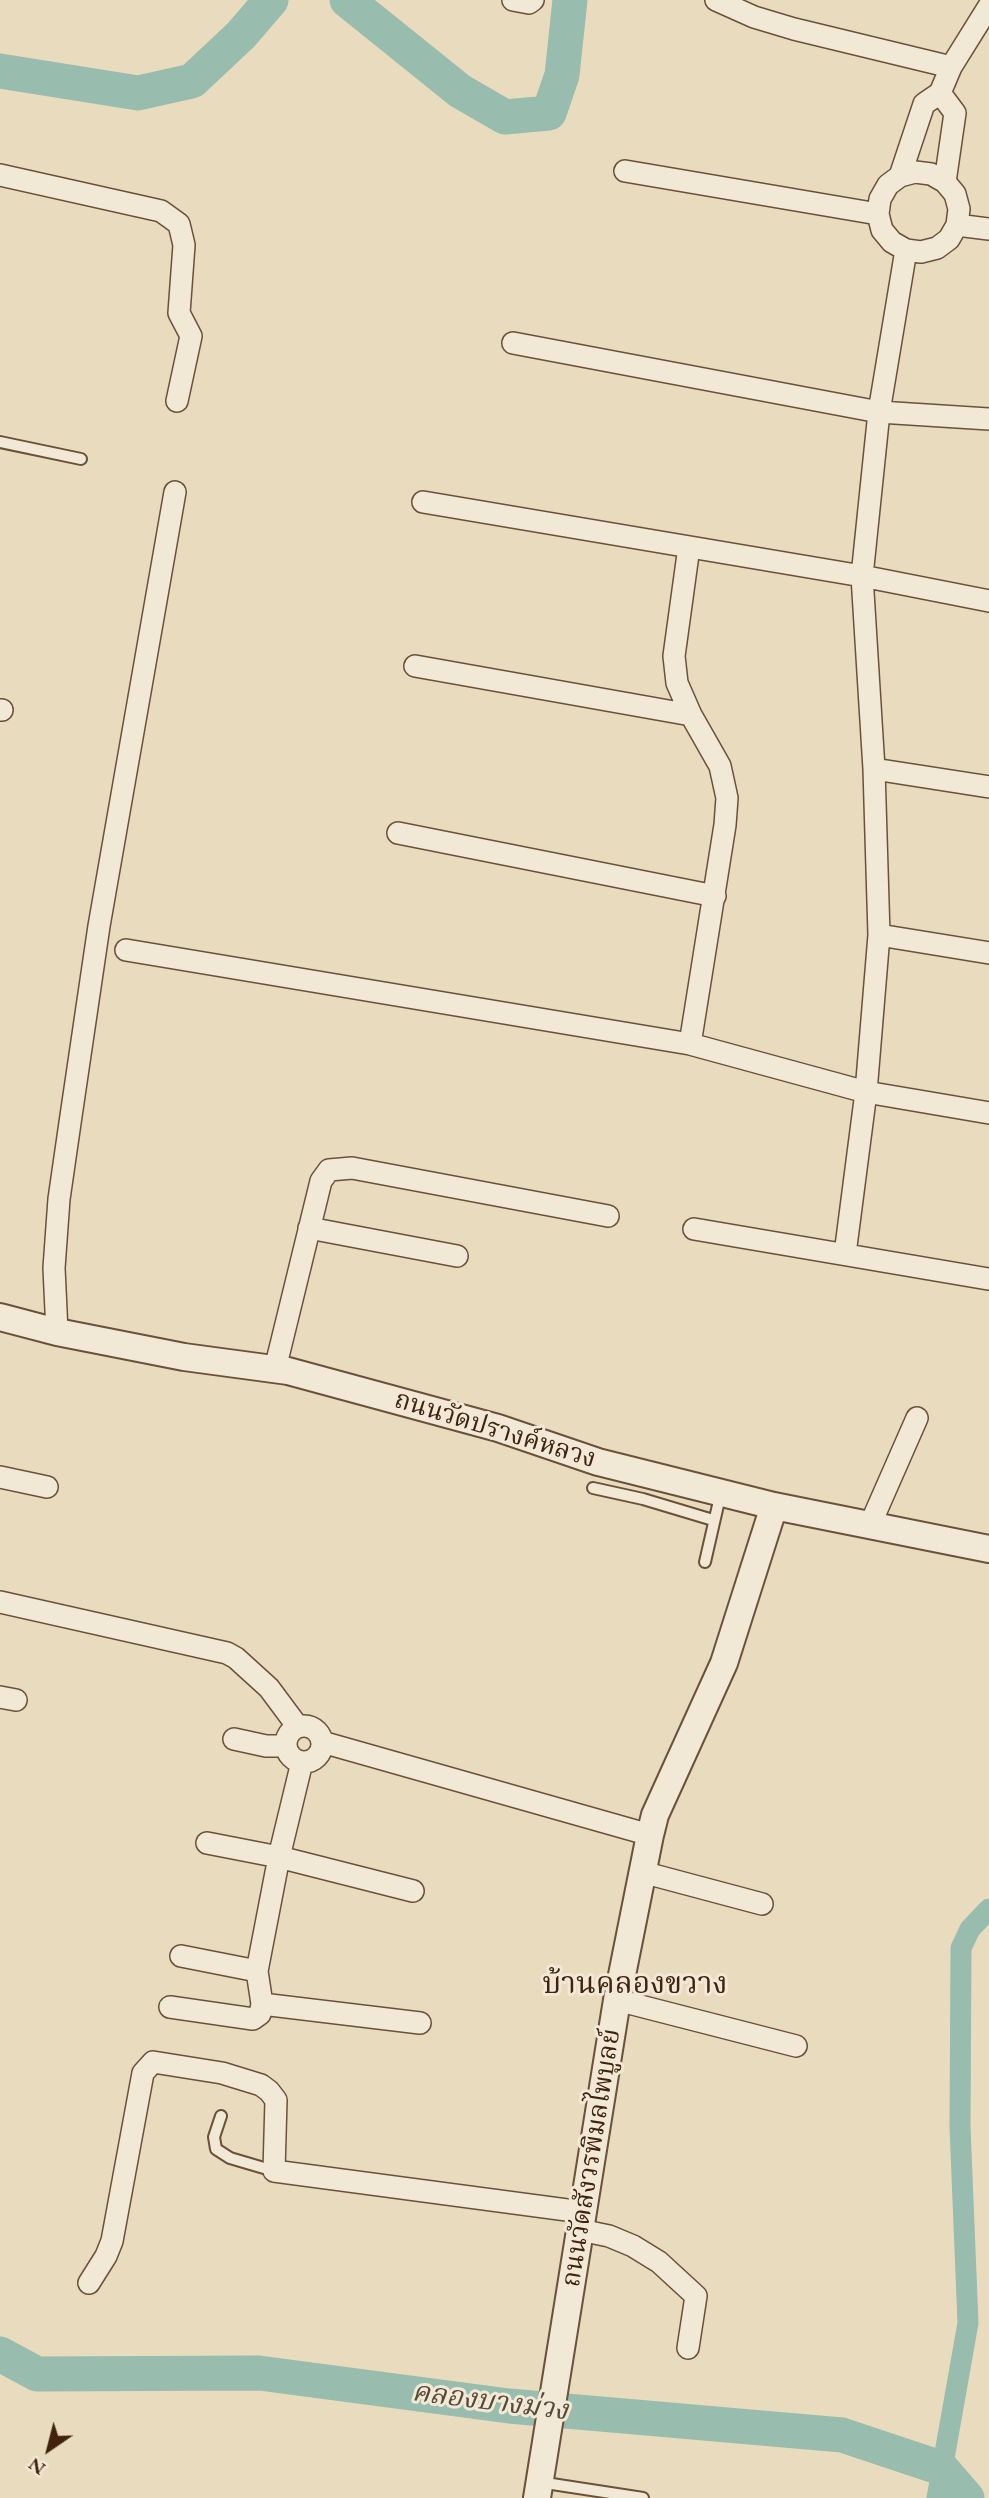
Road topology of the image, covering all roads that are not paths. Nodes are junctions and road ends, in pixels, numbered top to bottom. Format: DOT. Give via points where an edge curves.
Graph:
graph roads {
  1 [pos="513,0"];
  2 [pos="533,0"];
  3 [pos="716,0"];
  4 [pos="989,6"];
  5 [pos="951,67"];
  6 [pos="940,93"];
  7 [pos="625,171"];
  8 [pos="0,175"];
  9 [pos="900,176"];
  10 [pos="945,181"];
  11 [pos="878,214"];
  12 [pos="957,225"];
  13 [pos="989,229"];
  14 [pos="906,250"];
  15 [pos="513,343"];
  16 [pos="177,401"];
  17 [pos="879,412"];
  18 [pos="989,419"];
  19 [pos="0,442"];
  20 [pos="81,459"];
  21 [pos="175,492"];
  22 [pos="423,502"];
  23 [pos="689,547"];
  24 [pos="862,576"];
  25 [pos="989,601"];
  26 [pos="415,666"];
  27 [pos="691,715"];
  28 [pos="874,769"];
  29 [pos="989,787"];
  30 [pos="398,833"];
  31 [pos="715,897"];
  32 [pos="879,936"];
  33 [pos="125,950"];
  34 [pos="989,953"];
  35 [pos="690,1044"];
  36 [pos="866,1092"];
  37 [pos="989,1113"];
  38 [pos="608,1216"];
  39 [pos="309,1228"];
  40 [pos="695,1230"];
  41 [pos="845,1254"];
  42 [pos="457,1256"];
  43 [pos="988,1279"];
  44 [pos="0,1317"];
  45 [pos="57,1332"];
  46 [pos="275,1370"];
  47 [pos="917,1418"];
  48 [pos="0,1477"];
  49 [pos="47,1487"];
  50 [pos="593,1488"];
  51 [pos="721,1492"];
  52 [pos="774,1506"];
  53 [pos="713,1520"];
  54 [pos="870,1525"];
  55 [pos="989,1549"];
  56 [pos="705,1562"];
  57 [pos="0,1602"];
  58 [pos="298,1727"];
  59 [pos="234,1739"];
  60 [pos="322,1742"];
  61 [pos="286,1746"];
  62 [pos="302,1762"];
  63 [pos="650,1835"];
  64 [pos="206,1843"];
  65 [pos="279,1857"];
  66 [pos="642,1872"];
  67 [pos="413,1891"];
  68 [pos="762,1904"];
  69 [pos="181,1956"];
  70 [pos="257,1971"];
  71 [pos="617,2000"];
  72 [pos="262,2004"];
  73 [pos="170,2007"];
  74 [pos="420,2023"];
  75 [pos="796,2046"];
  76 [pos="221,2116"];
  77 [pos="274,2171"];
  78 [pos="581,2221"];
  79 [pos="89,2283"];
  80 [pos="688,2348"];
  81 [pos="538,2490"];
  82 [pos="643,2498"];
  1 -- 2 [label="street"];
  3 -- 5 [label="street" via="794,29"];
  4 -- 5 [label="street"];
  5 -- 6 [label="street"];
  6 -- 9 [label="street" via="924,104"];
  6 -- 10 [label="street" via="955,113"];
  7 -- 11 [label="street"];
  8 -- 16 [label="street" via="161,211 178,224 184,245 178,313 191,336"];
  9 -- 10 [label="street" via="915,172"];
  9 -- 11 [label="street" via="888,185"];
  10 -- 12 [label="street" via="955,194"];
  11 -- 14 [label="street" via="882,230"];
  12 -- 13 [label="street"];
  12 -- 14 [label="street" via="937,248"];
  14 -- 17 [label="street"];
  15 -- 17 [label="street"];
  17 -- 18 [label="street"];
  17 -- 24 [label="street"];
  19 -- 20 [label="lane"];
  21 -- 45 [label="street" via="99,926 59,1199 54,1268"];
  22 -- 23 [label="street"];
  23 -- 24 [label="street"];
  23 -- 27 [label="street" via="674,656 677,683"];
  24 -- 25 [label="street"];
  24 -- 28 [label="street"];
  26 -- 27 [label="street"];
  27 -- 31 [label="street" via="720,766 727,798"];
  28 -- 29 [label="street"];
  28 -- 32 [label="street"];
  30 -- 31 [label="street"];
  31 -- 35 [label="street"];
  32 -- 34 [label="street"];
  32 -- 36 [label="street"];
  33 -- 35 [label="street"];
  35 -- 36 [label="street"];
  36 -- 37 [label="street"];
  36 -- 41 [label="street"];
  38 -- 39 [label="street" via="337,1168 321,1181"];
  39 -- 42 [label="street"];
  39 -- 46 [label="street"];
  40 -- 41 [label="street"];
  41 -- 43 [label="street"];
  44 -- 45 [label="street, ถนนวัดปรางค์หลวง"];
  45 -- 46 [label="street, ถนนวัดปรางค์หลวง"];
  46 -- 51 [label="street, ถนนวัดปรางค์หลวง" via="498,1428 598,1462"];
  47 -- 54 [label="street"];
  48 -- 49 [label="street"];
  50 -- 53 [label="lane"];
  51 -- 52 [label="street, ถนนวัดปรางค์หลวง"];
  51 -- 53 [label="lane"];
  52 -- 54 [label="street, ถนนวัดปรางค์หลวง"];
  52 -- 63 [label="street, ถนนวัดสังวรพิมลไพบูลย์" via="724,1663"];
  53 -- 56 [label="lane"];
  54 -- 55 [label="street, ถนนวัดปรางค์หลวง"];
  57 -- 58 [label="street" via="227,1653 269,1688"];
  58 -- 60 [label="street" via="314,1729"];
  58 -- 61 [label="street" via="291,1731"];
  59 -- 61 [label="street"];
  60 -- 62 [label="street" via="317,1757"];
  60 -- 63 [label="street"];
  61 -- 62 [label="street" via="294,1759"];
  62 -- 65 [label="street"];
  63 -- 66 [label="street, ถนนวัดสังวรพิมลไพบูลย์"];
  64 -- 65 [label="street"];
  65 -- 67 [label="street"];
  65 -- 70 [label="street"];
  66 -- 68 [label="street"];
  66 -- 71 [label="street, ถนนวัดสังวรพิมลไพบูลย์"];
  69 -- 70 [label="street"];
  70 -- 72 [label="street"];
  71 -- 75 [label="street"];
  71 -- 78 [label="street, ถนนวัดสังวรพิมลไพบูลย์"];
  72 -- 73 [label="street" via="253,2020"];
  72 -- 74 [label="street"];
  76 -- 77 [label="lane" via="214,2137 216,2149"];
  77 -- 78 [label="street"];
  77 -- 79 [label="street" via="276,2100 269,2091 222,2073 153,2062 143,2073 112,2241"];
  78 -- 80 [label="street" via="659,2262 696,2296"];
  78 -- 81 [label="street, ถนนวัดสังวรพิมลไพบูลย์"];
  81 -- 82 [label="lane"];
}
